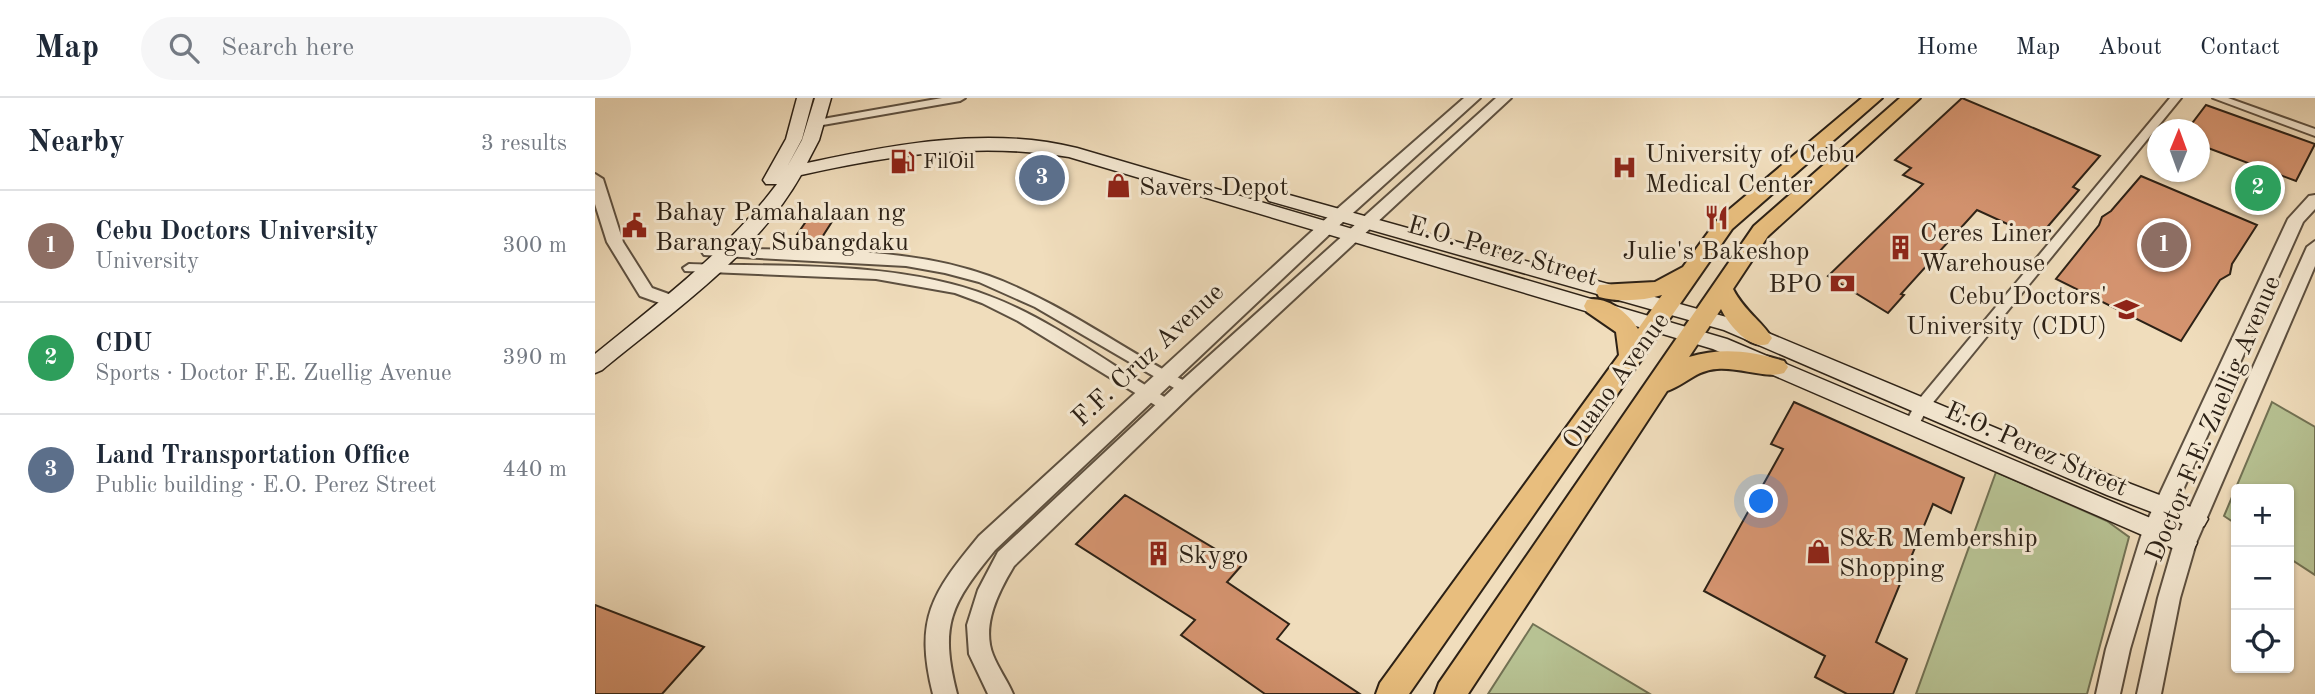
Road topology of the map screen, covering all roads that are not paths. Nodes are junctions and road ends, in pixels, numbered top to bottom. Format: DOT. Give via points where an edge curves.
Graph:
graph roads {
  1 [pos="804,98"];
  2 [pos="823,98"];
  3 [pos="960,98"];
  4 [pos="1473,98"];
  5 [pos="1504,98"];
  6 [pos="1873,98"];
  7 [pos="2176,98"];
  8 [pos="2218,98"];
  9 [pos="1901,100"];
  10 [pos="817,124"];
  11 [pos="2315,133"];
  12 [pos="789,166"];
  13 [pos="595,179"];
  14 [pos="2315,200"];
  15 [pos="1334,221"];
  16 [pos="1362,229"];
  17 [pos="2315,247"];
  18 [pos="708,261"];
  19 [pos="1697,264"];
  20 [pos="1721,287"];
  21 [pos="1601,298"];
  22 [pos="663,299"];
  23 [pos="1661,316"];
  24 [pos="1695,326"];
  25 [pos="1760,338"];
  26 [pos="595,346"];
  27 [pos="1631,358"];
  28 [pos="595,365"];
  29 [pos="1776,367"];
  30 [pos="1166,378"];
  31 [pos="1186,388"];
  32 [pos="1650,395"];
  33 [pos="1158,400"];
  34 [pos="1916,416"];
  35 [pos="2167,506"];
  36 [pos="2196,519"];
  37 [pos="2154,530"];
  38 [pos="2185,543"];
  39 [pos="945,694"];
  40 [pos="1001,694"];
  41 [pos="1391,694"];
  42 [pos="1450,694"];
  43 [pos="2108,694"];
  44 [pos="2150,694"];
  1 -- 12 [label="main road"];
  2 -- 10 [label="main road"];
  3 -- 10 [label="street"];
  4 -- 15 [label="street, F.F. Cruz Avenue"];
  5 -- 16 [label="street, F.F. Cruz Avenue"];
  6 -- 19 [label="highway, Ouano Avenue" via="1725,224"];
  7 -- 34 [label="street"];
  8 -- 11 [label="street"];
  9 -- 20 [label="highway, Ouano Avenue" via="1761,231"];
  10 -- 12 [label="main road"];
  12 -- 15 [label="main road, E.O. Perez Street" via="895,149 996,142 1046,147 1113,158"];
  12 -- 18 [label="main road"];
  13 -- 22 [label="street" via="615,242 646,292"];
  14 -- 35 [label="street, Doctor F.E. Zuellig Avenue" via="2296,219"];
  15 -- 16 [label="main road, E.O. Perez Street"];
  15 -- 30 [label="street, F.F. Cruz Avenue"];
  16 -- 21 [label="main road, E.O. Perez Street"];
  16 -- 31 [label="street, F.F. Cruz Avenue"];
  17 -- 36 [label="street, Doctor F.E. Zuellig Avenue"];
  18 -- 22 [label="main road"];
  18 -- 30 [label="street" via="887,261 950,269 1018,292"];
  18 -- 33 [label="street" via="888,276 966,293 1000,306"];
  19 -- 21 [label="highway" via="1661,289"];
  19 -- 23 [label="highway, Ouano Avenue"];
  20 -- 24 [label="highway, Ouano Avenue"];
  20 -- 25 [label="highway" via="1734,313"];
  21 -- 23 [label="main road, E.O. Perez Street"];
  21 -- 27 [label="highway" via="1627,327"];
  22 -- 26 [label="main road"];
  22 -- 28 [label="main road"];
  23 -- 24 [label="main road, E.O. Perez Street"];
  23 -- 27 [label="highway, Ouano Avenue"];
  24 -- 25 [label="main road, E.O. Perez Street"];
  24 -- 29 [label="main road, E.O. Perez Street" via="1720,344"];
  24 -- 32 [label="highway, Ouano Avenue"];
  25 -- 34 [label="main road, E.O. Perez Street"];
  27 -- 41 [label="highway, Ouano Avenue"];
  29 -- 32 [label="highway" via="1737,359 1702,361 1675,373"];
  29 -- 34 [label="main road, E.O. Perez Street"];
  30 -- 31 [label="street"];
  30 -- 33 [label="street, F.F. Cruz Avenue"];
  31 -- 33 [label="street, F.F. Cruz Avenue"];
  32 -- 42 [label="highway, Ouano Avenue"];
  33 -- 39 [label="street, F.F. Cruz Avenue" via="987,544 957,579 939,617 936,654"];
  33 -- 40 [label="street, F.F. Cruz Avenue" via="1006,559 988,590 979,648"];
  34 -- 35 [label="main road, E.O. Perez Street" via="1997,436"];
  34 -- 37 [label="main road, E.O. Perez Street"];
  35 -- 36 [label="main road, E.O. Perez Street"];
  35 -- 37 [label="street, Doctor F.E. Zuellig Avenue"];
  36 -- 38 [label="street, Doctor F.E. Zuellig Avenue"];
  37 -- 38 [label="main road, E.O. Perez Street"];
  37 -- 43 [label="street, Doctor F.E. Zuellig Avenue"];
  38 -- 44 [label="street, Doctor F.E. Zuellig Avenue"];
}
